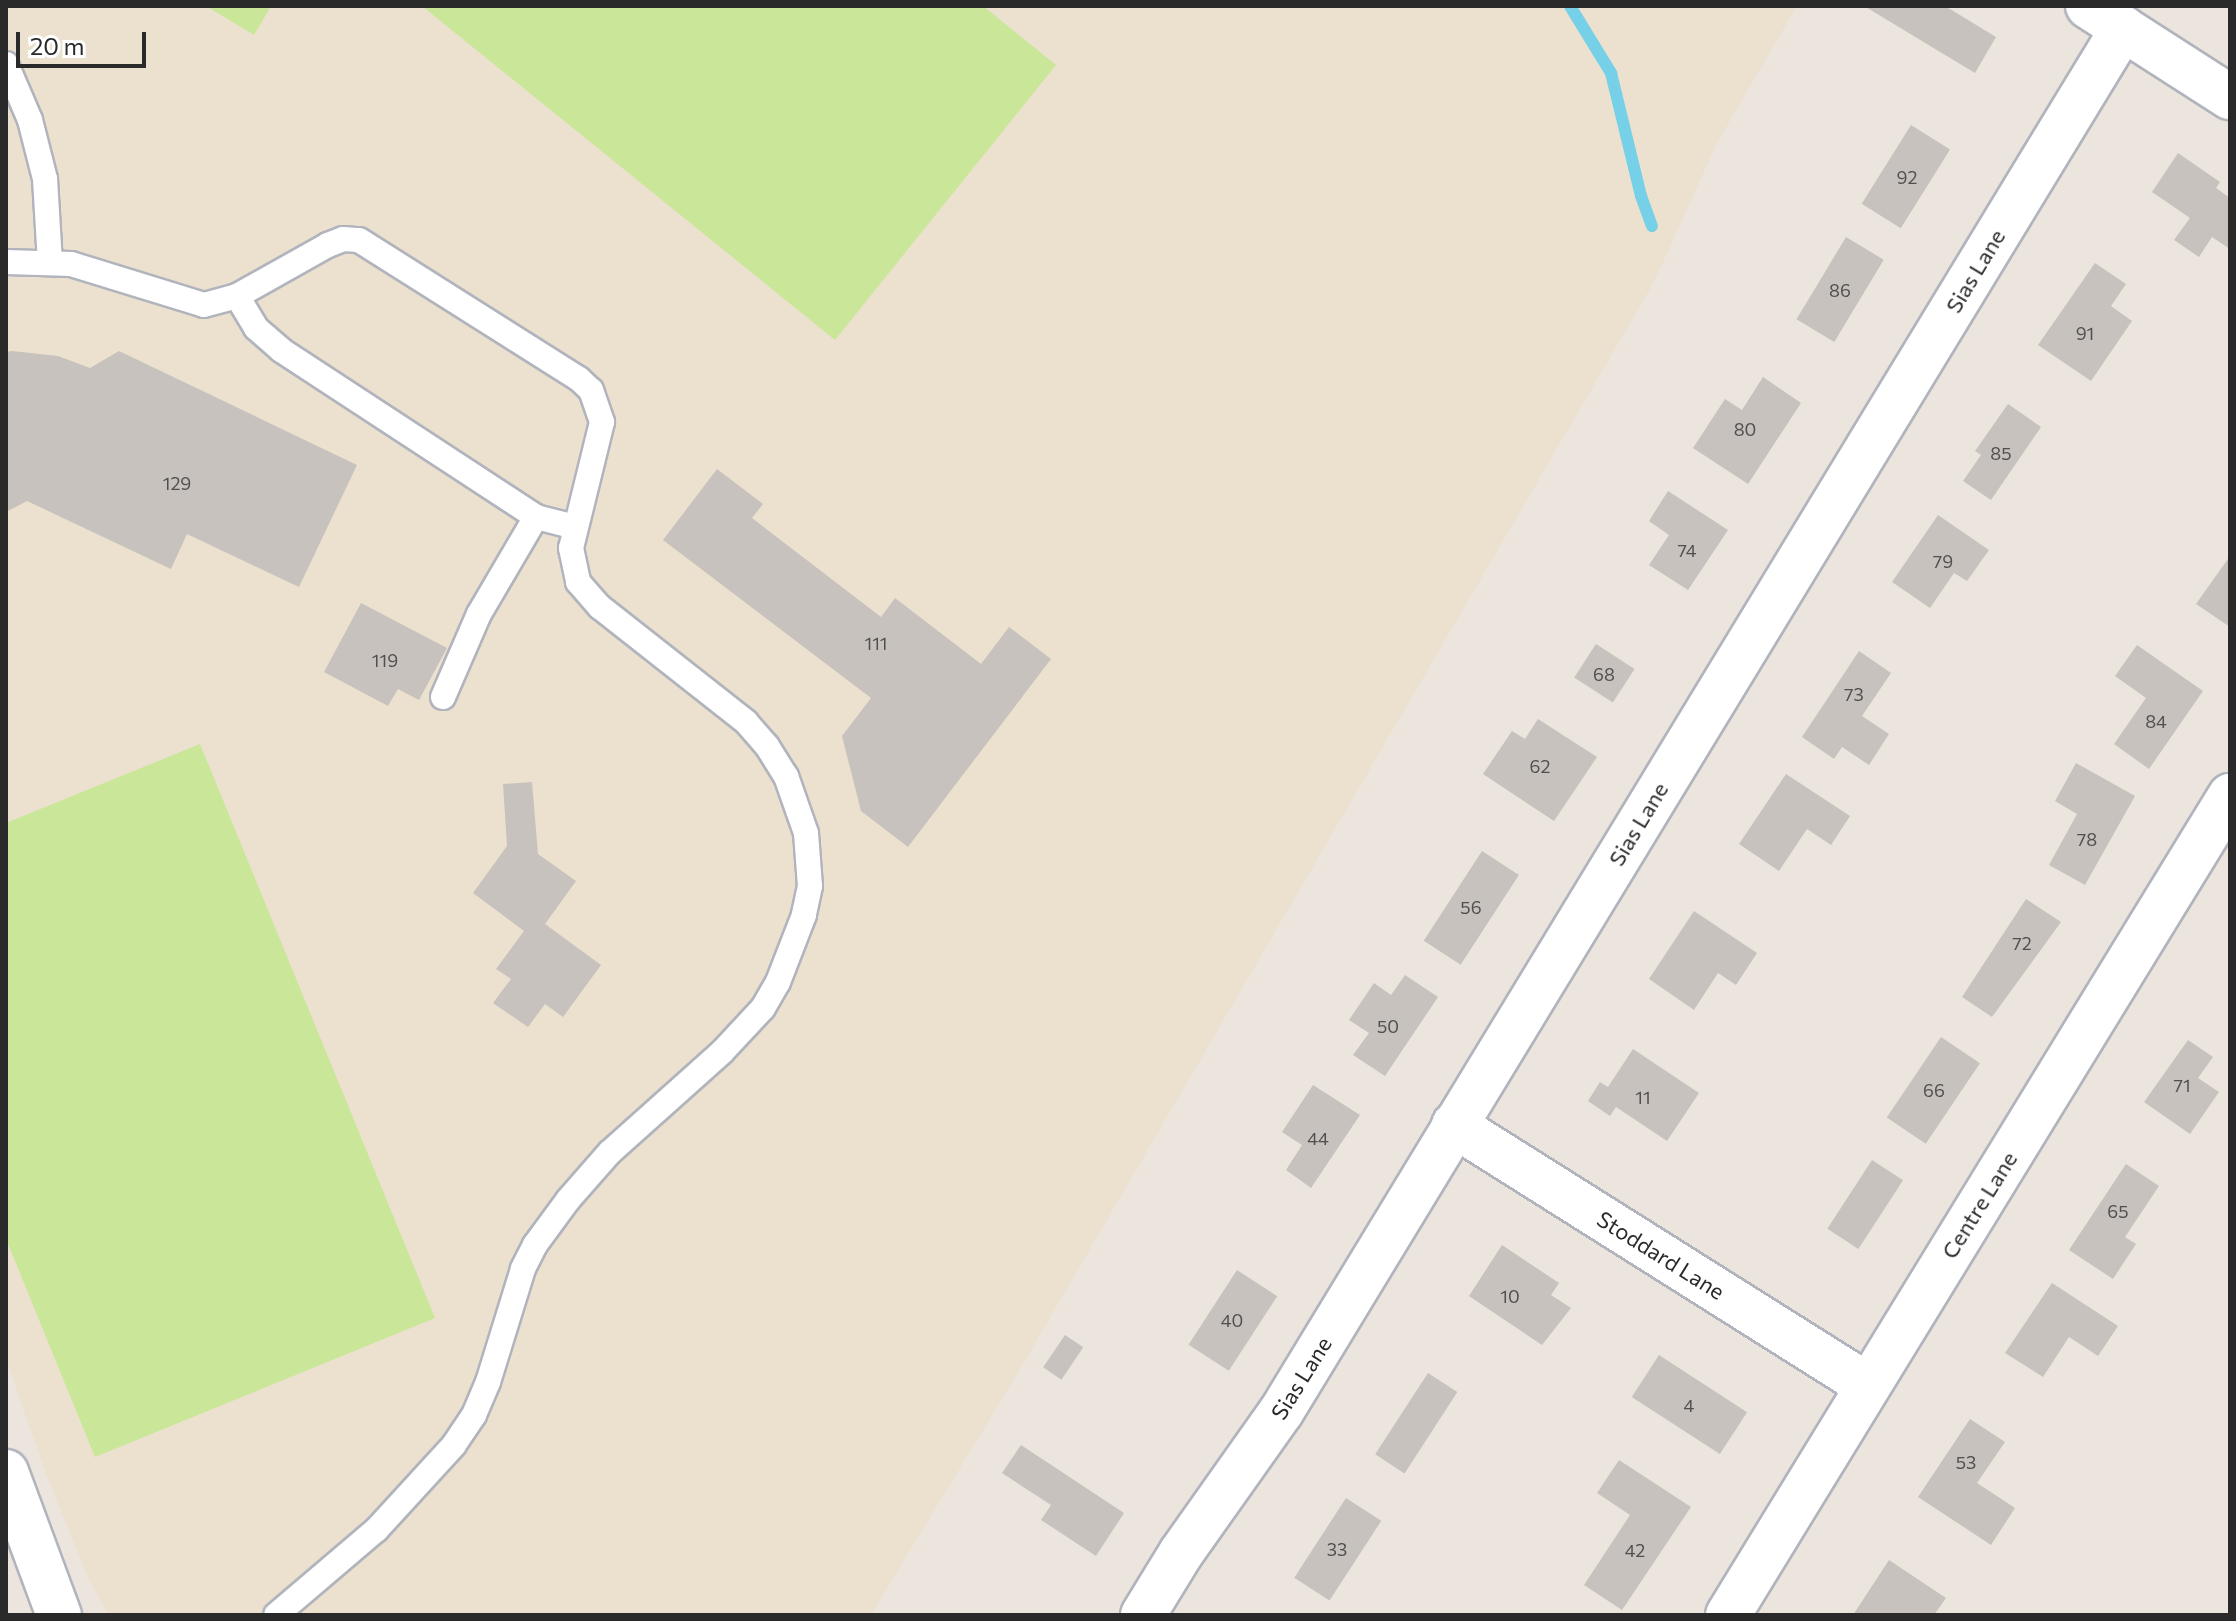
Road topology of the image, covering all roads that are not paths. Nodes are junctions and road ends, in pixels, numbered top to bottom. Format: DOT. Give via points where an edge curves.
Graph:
graph roads {
  1 [pos="2106,17"];
  2 [pos="6,64"];
  3 [pos="2230,97"];
  4 [pos="6,262"];
  5 [pos="50,262"];
  6 [pos="237,296"];
  7 [pos="536,517"];
  8 [pos="575,527"];
  9 [pos="443,697"];
  10 [pos="2230,796"];
  11 [pos="1454,1125"];
  12 [pos="1868,1386"];
  13 [pos="6,1472"];
  14 [pos="59,1615"];
  15 [pos="276,1615"];
  16 [pos="1143,1615"];
  17 [pos="1728,1615"];
  1 -- 3 [label="street"];
  1 -- 11 [label="street, Sias Lane"];
  2 -- 5 [label="lane" via="30,120 45,179"];
  4 -- 5 [label="lane"];
  5 -- 6 [label="lane" via="95,269 204,305"];
  6 -- 7 [label="lane" via="268,340"];
  6 -- 8 [label="lane" via="328,245 359,240 579,379 591,390 602,422"];
  7 -- 8 [label="lane"];
  7 -- 9 [label="lane" via="479,614"];
  8 -- 15 [label="lane" via="572,567 588,596 746,722 786,776 799,805 809,860 804,915 763,1008 610,1152 542,1234 523,1269 488,1382 454,1445 376,1530"];
  10 -- 12 [label="street, Centre Lane"];
  11 -- 12 [label="street, Stoddard Lane"];
  11 -- 16 [label="street, Sias Lane" via="1281,1412"];
  12 -- 17 [label="street, Centre Lane"];
  13 -- 14 [label="street"];
}
